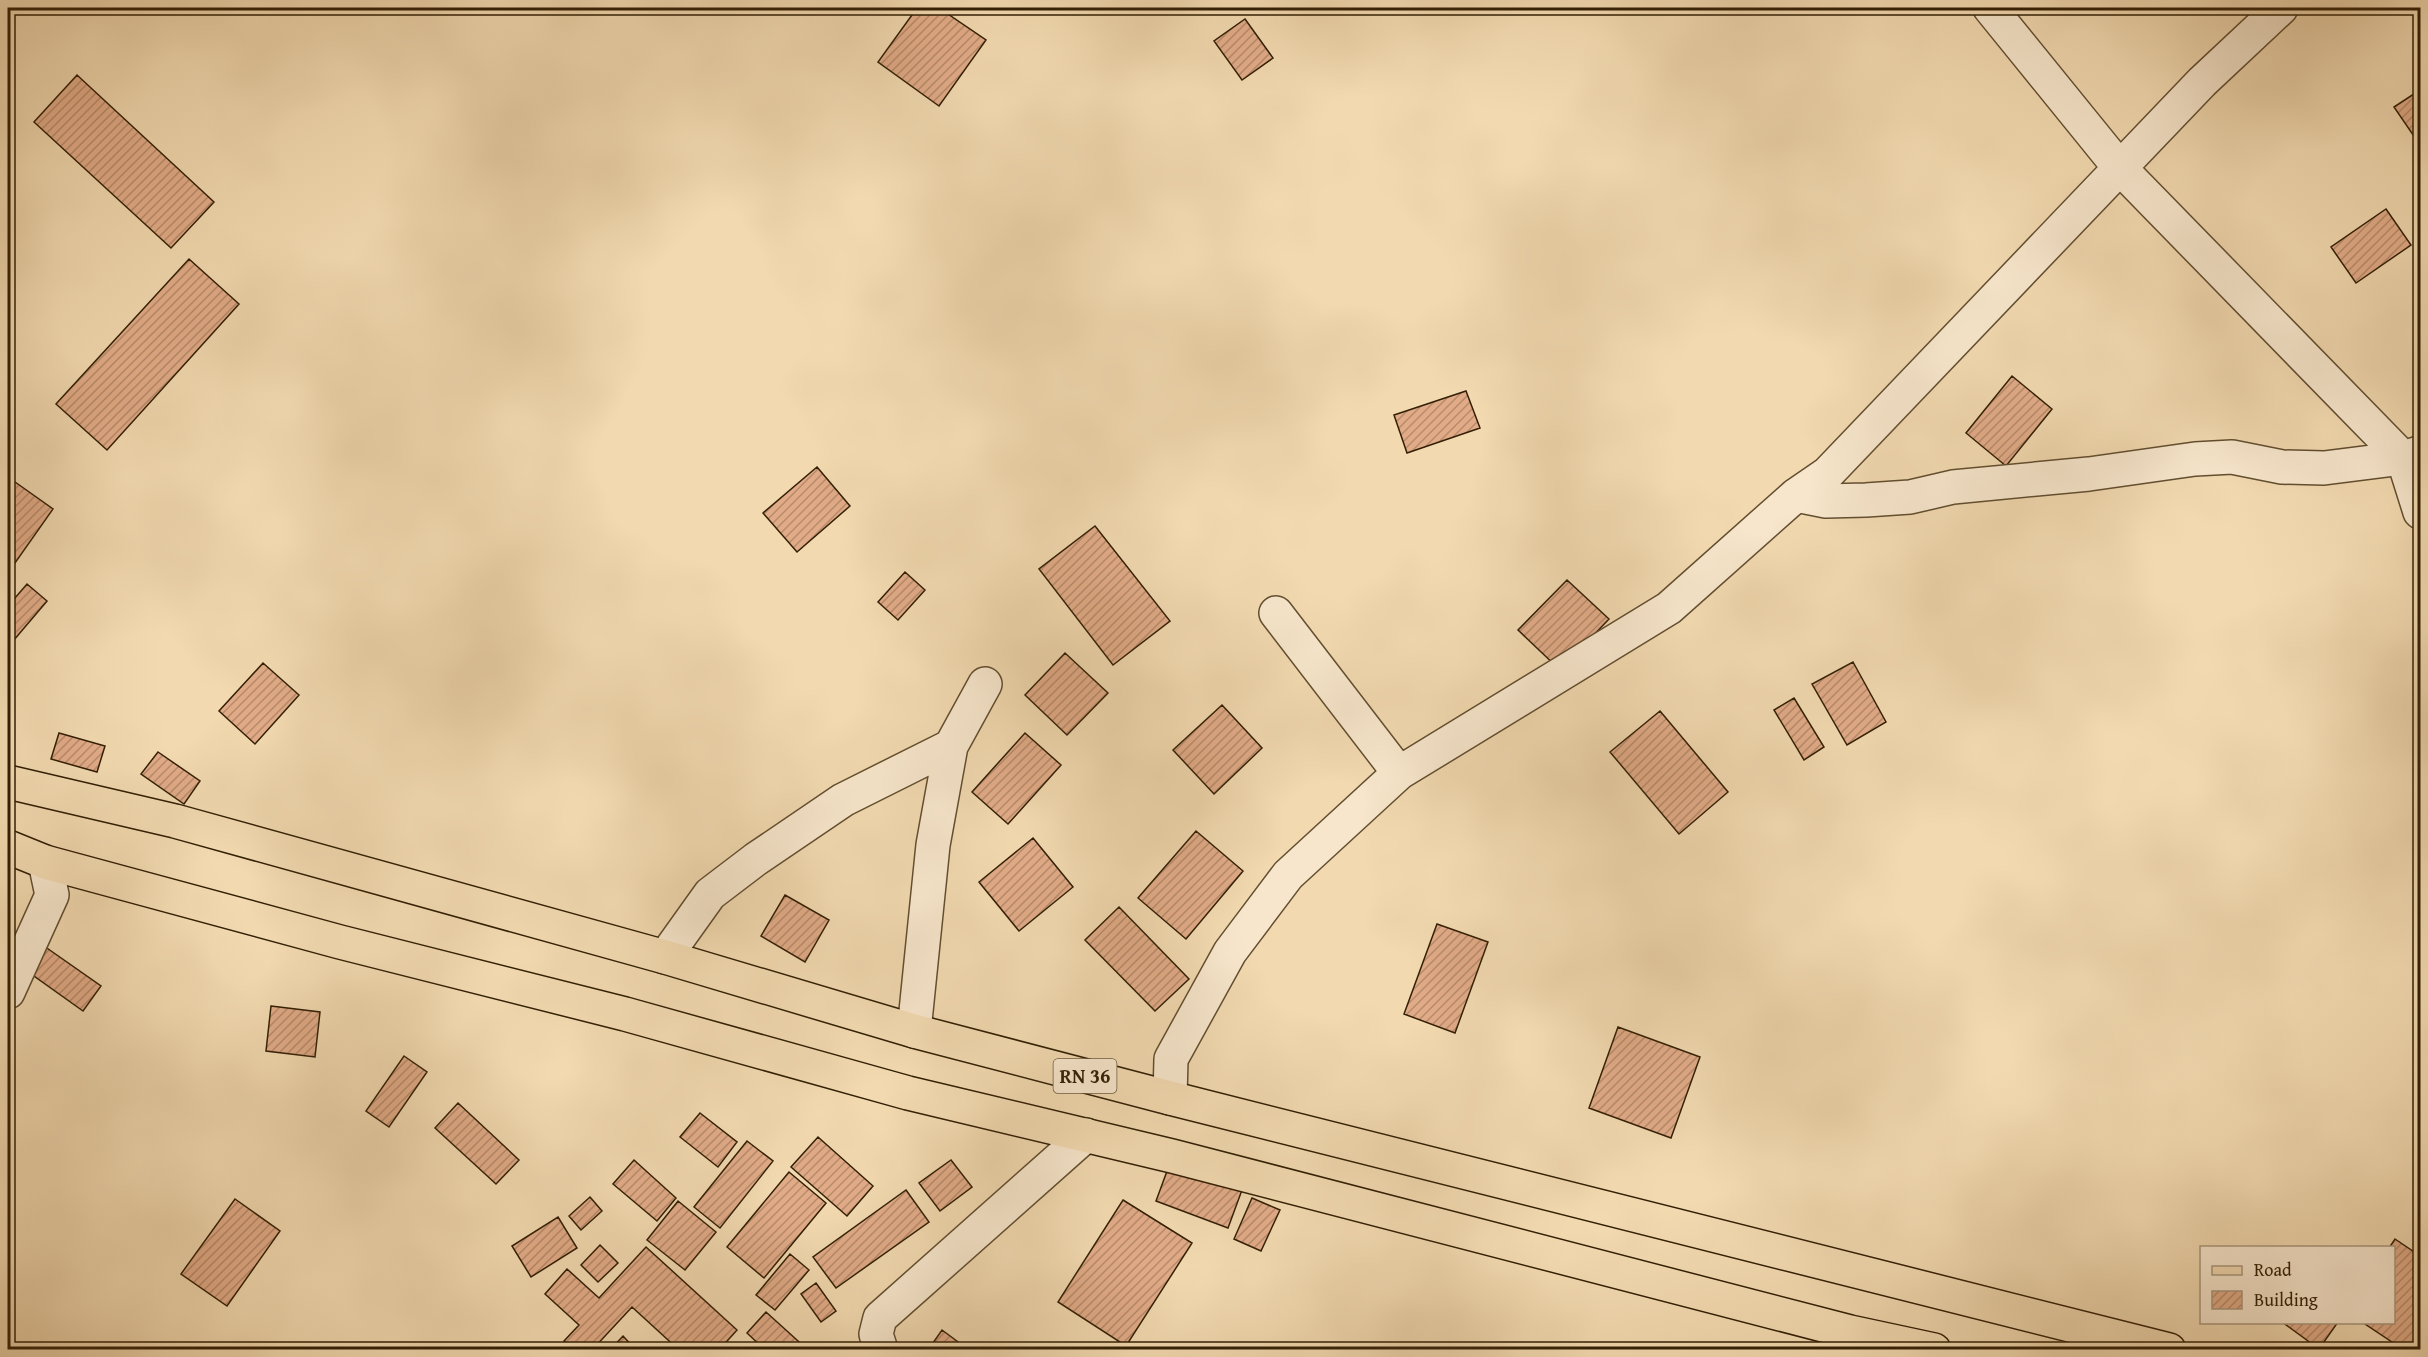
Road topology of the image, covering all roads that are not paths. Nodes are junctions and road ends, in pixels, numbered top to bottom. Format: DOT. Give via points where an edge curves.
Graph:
graph roads {
  1 [pos="1990,8"];
  2 [pos="2281,8"];
  3 [pos="2119,167"];
  4 [pos="2412,455"];
  5 [pos="1796,495"];
  6 [pos="2421,512"];
  7 [pos="1276,613"];
  8 [pos="985,684"];
  9 [pos="951,746"];
  10 [pos="1399,773"];
  11 [pos="8,782"];
  12 [pos="8,847"];
  13 [pos="45,862"];
  14 [pos="665,957"];
  15 [pos="8,992"];
  16 [pos="914,1031"];
  17 [pos="1170,1098"];
  18 [pos="1086,1135"];
  19 [pos="881,1350"];
  20 [pos="1934,1350"];
  21 [pos="2169,1350"];
  1 -- 3 [label="street"];
  2 -- 3 [label="street"];
  3 -- 4 [label="street"];
  3 -- 5 [label="street" via="1828,473"];
  4 -- 5 [label="street" via="2324,468 2282,467 2232,457 2194,459 1953,487 1910,497 1826,501"];
  4 -- 6 [label="street"];
  5 -- 10 [label="street" via="1669,608"];
  7 -- 10 [label="street"];
  8 -- 9 [label="street"];
  9 -- 14 [label="street" via="843,800 756,859 710,894"];
  9 -- 16 [label="street" via="933,845"];
  10 -- 17 [label="street" via="1288,875 1230,952 1171,1059"];
  11 -- 14 [label="main road, RN 36" via="175,821"];
  12 -- 13 [label="main road"];
  13 -- 15 [label="street" via="52,895"];
  13 -- 18 [label="main road" via="625,1014 908,1093"];
  14 -- 16 [label="main road, RN 36"];
  16 -- 17 [label="main road, RN 36"];
  17 -- 21 [label="main road, RN 36"];
  18 -- 19 [label="street" via="880,1318 876,1334"];
  18 -- 20 [label="main road" via="1850,1332"];
}
